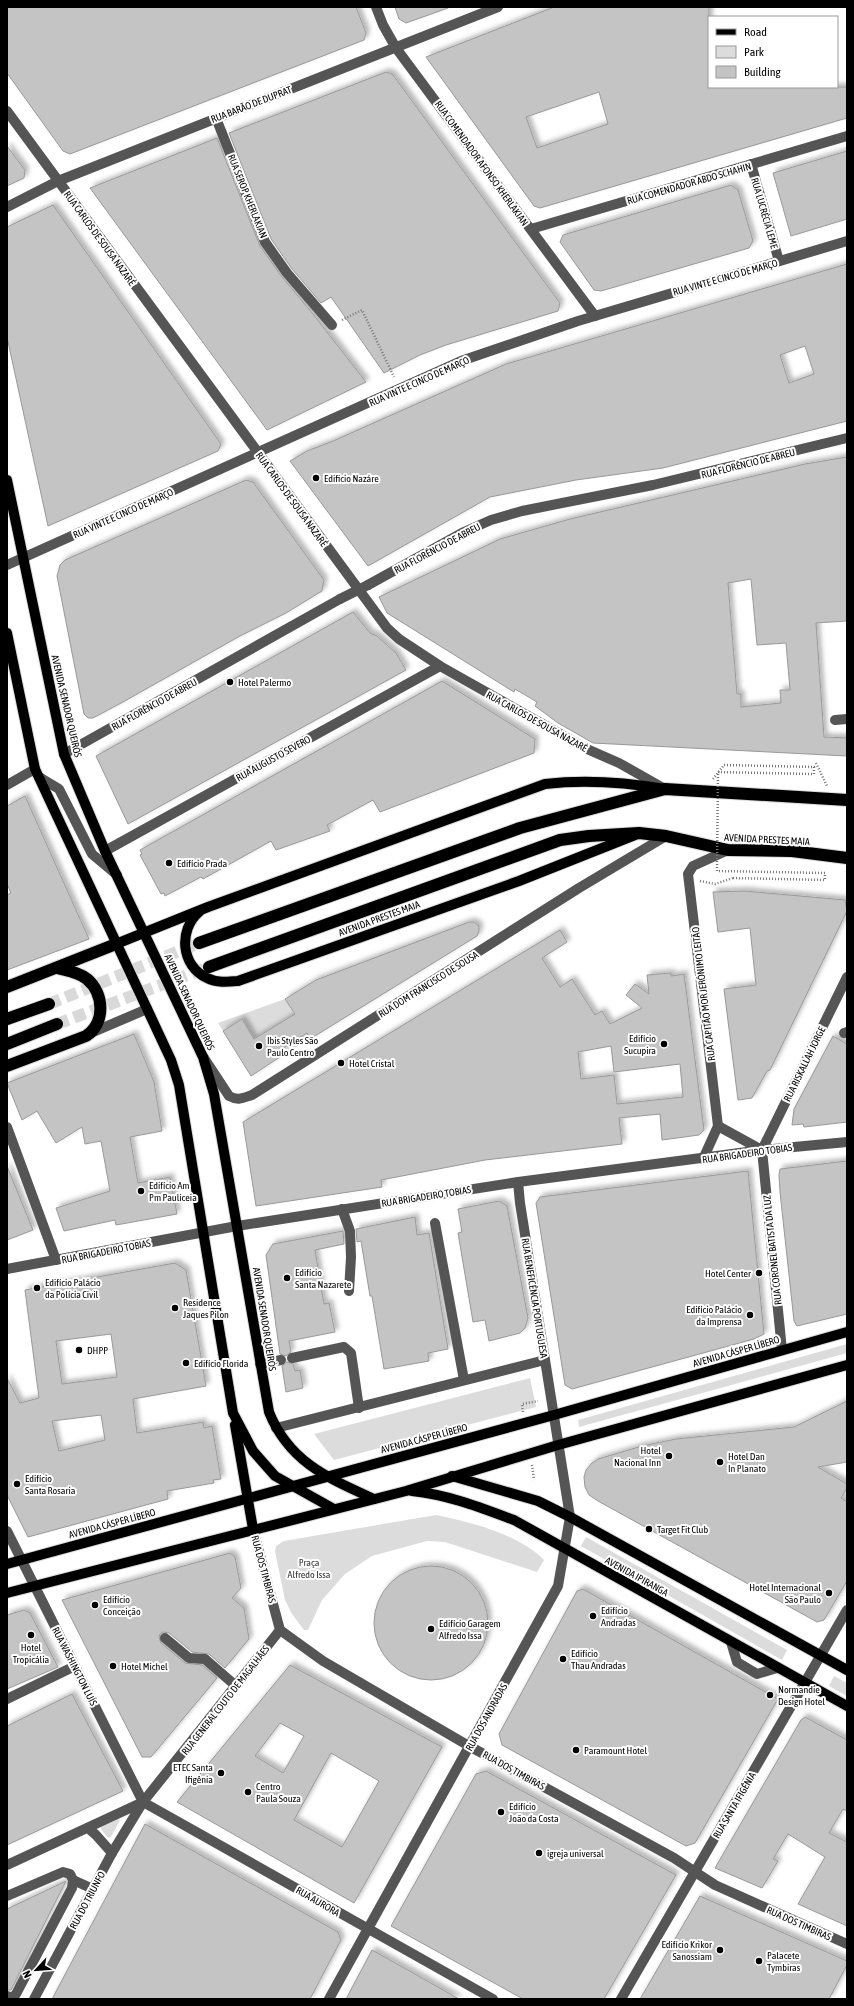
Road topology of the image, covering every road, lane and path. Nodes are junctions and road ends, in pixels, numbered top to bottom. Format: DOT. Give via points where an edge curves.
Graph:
graph roads {
  1 [pos="376,7"];
  2 [pos="498,7"];
  3 [pos="396,48"];
  4 [pos="7,111"];
  5 [pos="216,118"];
  6 [pos="847,136"];
  7 [pos="751,164"];
  8 [pos="58,181"];
  9 [pos="7,207"];
  10 [pos="531,229"];
  11 [pos="847,241"];
  12 [pos="778,261"];
  13 [pos="595,316"];
  14 [pos="332,325"];
  15 [pos="400,389"];
  16 [pos="847,438"];
  17 [pos="258,453"];
  18 [pos="7,480"];
  19 [pos="23,557"];
  20 [pos="7,565"];
  21 [pos="7,633"];
  22 [pos="440,666"];
  23 [pos="847,719"];
  24 [pos="835,720"];
  25 [pos="64,754"];
  26 [pos="816,763"];
  27 [pos="724,765"];
  28 [pos="37,773"];
  29 [pos="7,785"];
  30 [pos="665,789"];
  31 [pos="847,796"];
  32 [pos="834,799"];
  33 [pos="847,800"];
  34 [pos="639,833"];
  35 [pos="666,836"];
  36 [pos="728,850"];
  37 [pos="105,851"];
  38 [pos="847,858"];
  39 [pos="118,876"];
  40 [pos="688,879"];
  41 [pos="208,907"];
  42 [pos="144,932"];
  43 [pos="199,943"];
  44 [pos="116,944"];
  45 [pos="209,967"];
  46 [pos="57,968"];
  47 [pos="847,977"];
  48 [pos="7,987"];
  49 [pos="49,1004"];
  50 [pos="147,1010"];
  51 [pos="7,1018"];
  52 [pos="57,1024"];
  53 [pos="91,1033"];
  54 [pos="7,1044"];
  55 [pos="203,1057"];
  56 [pos="7,1066"];
  57 [pos="718,1126"];
  58 [pos="7,1127"];
  59 [pos="847,1142"];
  60 [pos="762,1150"];
  61 [pos="703,1159"];
  62 [pos="518,1182"];
  63 [pos="342,1209"];
  64 [pos="436,1223"];
  65 [pos="237,1226"];
  66 [pos="204,1232"];
  67 [pos="56,1260"];
  68 [pos="7,1269"];
  69 [pos="349,1291"];
  70 [pos="847,1332"];
  71 [pos="782,1350"];
  72 [pos="292,1358"];
  73 [pos="281,1360"];
  74 [pos="545,1360"];
  75 [pos="260,1364"];
  76 [pos="847,1365"];
  77 [pos="464,1380"];
  78 [pos="538,1401"];
  79 [pos="359,1408"];
  80 [pos="523,1412"];
  81 [pos="233,1413"];
  82 [pos="554,1415"];
  83 [pos="276,1428"];
  84 [pos="558,1445"];
  85 [pos="532,1465"];
  86 [pos="452,1476"];
  87 [pos="327,1477"];
  88 [pos="534,1480"];
  89 [pos="293,1487"];
  90 [pos="406,1490"];
  91 [pos="247,1499"];
  92 [pos="374,1499"];
  93 [pos="334,1509"];
  94 [pos="570,1517"];
  95 [pos="254,1529"];
  96 [pos="7,1531"];
  97 [pos="564,1550"];
  98 [pos="22,1560"];
  99 [pos="7,1564"];
  100 [pos="35,1586"];
  101 [pos="7,1594"];
  102 [pos="847,1610"];
  103 [pos="280,1630"];
  104 [pos="165,1638"];
  105 [pos="731,1642"];
  106 [pos="821,1656"];
  107 [pos="75,1666"];
  108 [pos="777,1668"];
  109 [pos="847,1670"];
  110 [pos="805,1683"];
  111 [pos="236,1686"];
  112 [pos="7,1699"];
  113 [pos="847,1706"];
  114 [pos="470,1746"];
  115 [pos="143,1802"];
  116 [pos="88,1828"];
  117 [pos="112,1853"];
  118 [pos="7,1865"];
  119 [pos="695,1872"];
  120 [pos="73,1880"];
  121 [pos="93,1889"];
  122 [pos="7,1896"];
  123 [pos="367,1928"];
  124 [pos="847,1944"];
  125 [pos="7,1996"];
  126 [pos="34,1999"];
  127 [pos="329,1999"];
  128 [pos="493,1999"];
  129 [pos="621,1999"];
  1 -- 3 [label="street, RUA COMENDADOR AFONSO KHERLAKIAN"];
  2 -- 3 [label="street, RUA BARÃO DE DUPRAT"];
  3 -- 5 [label="street, RUA BARÃO DE DUPRAT"];
  3 -- 10 [label="street, RUA COMENDADOR AFONSO KHERLAKIAN"];
  4 -- 8 [label="street, RUA CARLOS DE SOUSA NAZARÉ"];
  5 -- 8 [label="street, RUA BARÃO DE DUPRAT"];
  5 -- 14 [label="street, RUA SEROP KHERLAKIAN" via="265,242"];
  6 -- 7 [label="street, RUA COMENDADOR ABDO SCHAHIN"];
  7 -- 10 [label="street, RUA COMENDADOR ABDO SCHAHIN"];
  7 -- 12 [label="street, RUA LUCRÉCIA LEME"];
  8 -- 9 [label="street, RUA BARÃO DE DUPRAT"];
  8 -- 17 [label="street, RUA CARLOS DE SOUSA NAZARÉ"];
  10 -- 13 [label="street, RUA COMENDADOR AFONSO KHERLAKIAN"];
  11 -- 12 [label="street, RUA VINTE E CINCO DE MARÇO"];
  12 -- 13 [label="street, RUA VINTE E CINCO DE MARÇO"];
  13 -- 15 [label="street, RUA VINTE E CINCO DE MARÇO" via="461,361"];
  14 -- 15 [label="path" via="362,310"];
  15 -- 17 [label="street, RUA VINTE E CINCO DE MARÇO"];
  16 -- 25 [label="street, RUA FLORÊNCIO DE ABREU, bridge" via="719,470 522,511 491,520 340,599"];
  17 -- 19 [label="street, RUA VINTE E CINCO DE MARÇO"];
  17 -- 22 [label="street, RUA CARLOS DE SOUSA NAZARÉ" via="388,628 399,639"];
  18 -- 19 [label="main road, AVENIDA SENADOR QUEIRÓS"];
  19 -- 20 [label="street, RUA VINTE E CINCO DE MARÇO"];
  19 -- 25 [label="main road, AVENIDA SENADOR QUEIRÓS"];
  21 -- 28 [label="main road"];
  22 -- 30 [label="street, RUA CARLOS DE SOUSA NAZARÉ" via="587,749 620,763"];
  22 -- 37 [label="street, RUA AUGUSTO SEVERO"];
  23 -- 24 [label="street"];
  25 -- 37 [label="main road, AVENIDA SENADOR QUEIRÓS"];
  26 -- 32 [label="path"];
  27 -- 40 [label="path, bridge" via="814,767 814,774 718,772 717,871 825,873 824,880 733,878 715,884"];
  28 -- 29 [label="street"];
  28 -- 39 [label="street" via="59,789 92,854"];
  28 -- 44 [label="main road"];
  30 -- 32 [label="highway, AVENIDA PRESTES MAIA"];
  30 -- 41 [label="main road, AVENIDA PRESTES MAIA" via="621,782 573,780 545,784"];
  30 -- 43 [label="highway, AVENIDA PRESTES MAIA" via="520,828"];
  31 -- 32 [label="main road, AVENIDA PRESTES MAIA"];
  32 -- 33 [label="highway, AVENIDA PRESTES MAIA"];
  34 -- 35 [label="highway, AVENIDA PRESTES MAIA"];
  34 -- 41 [label="main road, AVENIDA PRESTES MAIA" via="518,881 238,981 221,982 207,978 195,969 187,957 184,942 188,928 196,915"];
  34 -- 45 [label="highway, AVENIDA PRESTES MAIA" via="560,840"];
  35 -- 36 [label="highway, AVENIDA PRESTES MAIA"];
  35 -- 55 [label="street, RUA DOM FRANCISCO DE SOUSA" via="579,888 252,1095 242,1099 229,1096"];
  36 -- 38 [label="highway, AVENIDA PRESTES MAIA" via="792,851"];
  36 -- 40 [label="street" via="693,866 689,870"];
  37 -- 39 [label="main road, AVENIDA SENADOR QUEIRÓS"];
  39 -- 42 [label="main road, AVENIDA SENADOR QUEIRÓS"];
  40 -- 57 [label="street, RUA CAPITÃO MOR JERÔNIMO LEITÃO"];
  41 -- 42 [label="main road, AVENIDA PRESTES MAIA"];
  42 -- 44 [label="main road, AVENIDA PRESTES MAIA"];
  42 -- 55 [label="main road, AVENIDA SENADOR QUEIRÓS"];
  44 -- 46 [label="highway"];
  44 -- 50 [label="main road"];
  46 -- 48 [label="highway"];
  46 -- 53 [label="highway" via="76,972 95,988 100,1012"];
  47 -- 60 [label="street, RUA RISKALLAH JORGE"];
  49 -- 51 [label="highway"];
  50 -- 53 [label="street"];
  50 -- 66 [label="main road" via="171,1060 179,1085"];
  52 -- 54 [label="highway"];
  53 -- 56 [label="highway"];
  55 -- 65 [label="main road, AVENIDA SENADOR QUEIRÓS" via="221,1129"];
  57 -- 60 [label="street"];
  57 -- 61 [label="street"];
  58 -- 67 [label="street"];
  59 -- 60 [label="street, RUA BRIGADEIRO TOBIAS"];
  60 -- 61 [label="street, RUA BRIGADEIRO TOBIAS"];
  60 -- 71 [label="street, RUA CORONEL BATISTA DA LUZ"];
  61 -- 62 [label="street, RUA BRIGADEIRO TOBIAS"];
  62 -- 63 [label="street, RUA BRIGADEIRO TOBIAS"];
  62 -- 74 [label="street, RUA BENEFICÊNCIA PORTUGUESA"];
  63 -- 65 [label="street, RUA BRIGADEIRO TOBIAS"];
  63 -- 69 [label="street" via="350,1231"];
  64 -- 77 [label="street"];
  65 -- 66 [label="street, RUA BRIGADEIRO TOBIAS"];
  65 -- 75 [label="main road, AVENIDA SENADOR QUEIRÓS"];
  66 -- 67 [label="street, RUA BRIGADEIRO TOBIAS"];
  66 -- 81 [label="main road"];
  67 -- 68 [label="street, RUA BRIGADEIRO TOBIAS"];
  70 -- 71 [label="main road, AVENIDA CÁSPER LÍBERO"];
  71 -- 82 [label="main road, AVENIDA CÁSPER LÍBERO"];
  72 -- 79 [label="street" via="344,1346 351,1353"];
  73 -- 75 [label="street"];
  74 -- 77 [label="street"];
  74 -- 82 [label="street, RUA BENEFICÊNCIA PORTUGUESA"];
  75 -- 83 [label="main road, AVENIDA SENADOR QUEIRÓS" via="268,1408"];
  76 -- 84 [label="main road"];
  77 -- 79 [label="street"];
  78 -- 80 [label="path" via="522,1404"];
  79 -- 83 [label="street"];
  81 -- 89 [label="main road" via="260,1461 275,1476"];
  81 -- 91 [label="main road"];
  82 -- 84 [label="street, RUA DOS ANDRADAS"];
  82 -- 87 [label="main road, AVENIDA CÁSPER LÍBERO"];
  83 -- 87 [label="main road, AVENIDA SENADOR QUEIRÓS" via="301,1460"];
  84 -- 86 [label="main road"];
  84 -- 94 [label="street, RUA DOS ANDRADAS"];
  85 -- 88 [label="path"];
  86 -- 90 [label="main road"];
  86 -- 94 [label="main road, AVENIDA IPIRANGA" via="538,1502"];
  87 -- 89 [label="main road, AVENIDA CÁSPER LÍBERO"];
  87 -- 92 [label="main road, AVENIDA SENADOR QUEIRÓS"];
  89 -- 91 [label="main road, AVENIDA CÁSPER LÍBERO"];
  89 -- 93 [label="main road"];
  90 -- 92 [label="main road"];
  90 -- 97 [label="main road, AVENIDA IPIRANGA" via="456,1498 514,1520"];
  91 -- 95 [label="main road"];
  91 -- 98 [label="main road, AVENIDA CÁSPER LÍBERO"];
  92 -- 93 [label="main road"];
  93 -- 95 [label="main road"];
  94 -- 97 [label="street, RUA DOS ANDRADAS"];
  94 -- 106 [label="main road, AVENIDA IPIRANGA"];
  95 -- 100 [label="main road"];
  95 -- 103 [label="street, RUA DOS TIMBIRAS"];
  96 -- 98 [label="street, RUA WASHINGTON LUÍS"];
  97 -- 105 [label="main road, AVENIDA IPIRANGA"];
  97 -- 114 [label="street, RUA DOS ANDRADAS" via="558,1586"];
  98 -- 99 [label="main road, AVENIDA CÁSPER LÍBERO"];
  98 -- 100 [label="street, RUA WASHINGTON LUÍS"];
  100 -- 101 [label="main road"];
  100 -- 107 [label="street, RUA WASHINGTON LUÍS"];
  102 -- 106 [label="street, RUA SANTA IFIGÊNIA"];
  103 -- 111 [label="street, RUA GENERAL COUTO DE MAGALHÃES"];
  103 -- 114 [label="street, RUA DOS TIMBIRAS" via="323,1661"];
  104 -- 111 [label="street" via="189,1658 205,1659"];
  105 -- 108 [label="main road, AVENIDA IPIRANGA"];
  105 -- 108 [label="street" via="738,1662 757,1674"];
  106 -- 109 [label="main road, AVENIDA IPIRANGA"];
  106 -- 110 [label="street, RUA SANTA IFIGÊNIA"];
  107 -- 112 [label="street"];
  107 -- 115 [label="street, RUA WASHINGTON LUÍS"];
  108 -- 110 [label="main road, AVENIDA IPIRANGA"];
  110 -- 113 [label="main road, AVENIDA IPIRANGA"];
  110 -- 119 [label="street, RUA SANTA IFIGÊNIA"];
  111 -- 115 [label="street, RUA GENERAL COUTO DE MAGALHÃES"];
  114 -- 119 [label="street, RUA DOS TIMBIRAS"];
  114 -- 123 [label="street, RUA DOS ANDRADAS"];
  115 -- 116 [label="street, RUA GENERAL COUTO DE MAGALHÃES"];
  115 -- 117 [label="street, RUA DO TRIUNFO"];
  115 -- 123 [label="street, RUA AURORA"];
  116 -- 117 [label="street"];
  116 -- 118 [label="street, RUA GENERAL COUTO DE MAGALHÃES"];
  117 -- 121 [label="street, RUA DO TRIUNFO"];
  119 -- 124 [label="street, RUA DOS TIMBIRAS" via="715,1885"];
  119 -- 129 [label="street, RUA SANTA IFIGÊNIA"];
  120 -- 121 [label="street"];
  120 -- 122 [label="street" via="70,1874 64,1872"];
  120 -- 125 [label="street" via="72,1888 16,1994 12,1998"];
  121 -- 126 [label="street, RUA DO TRIUNFO"];
  123 -- 127 [label="street, RUA DOS ANDRADAS"];
  123 -- 128 [label="street, RUA AURORA"];
}
